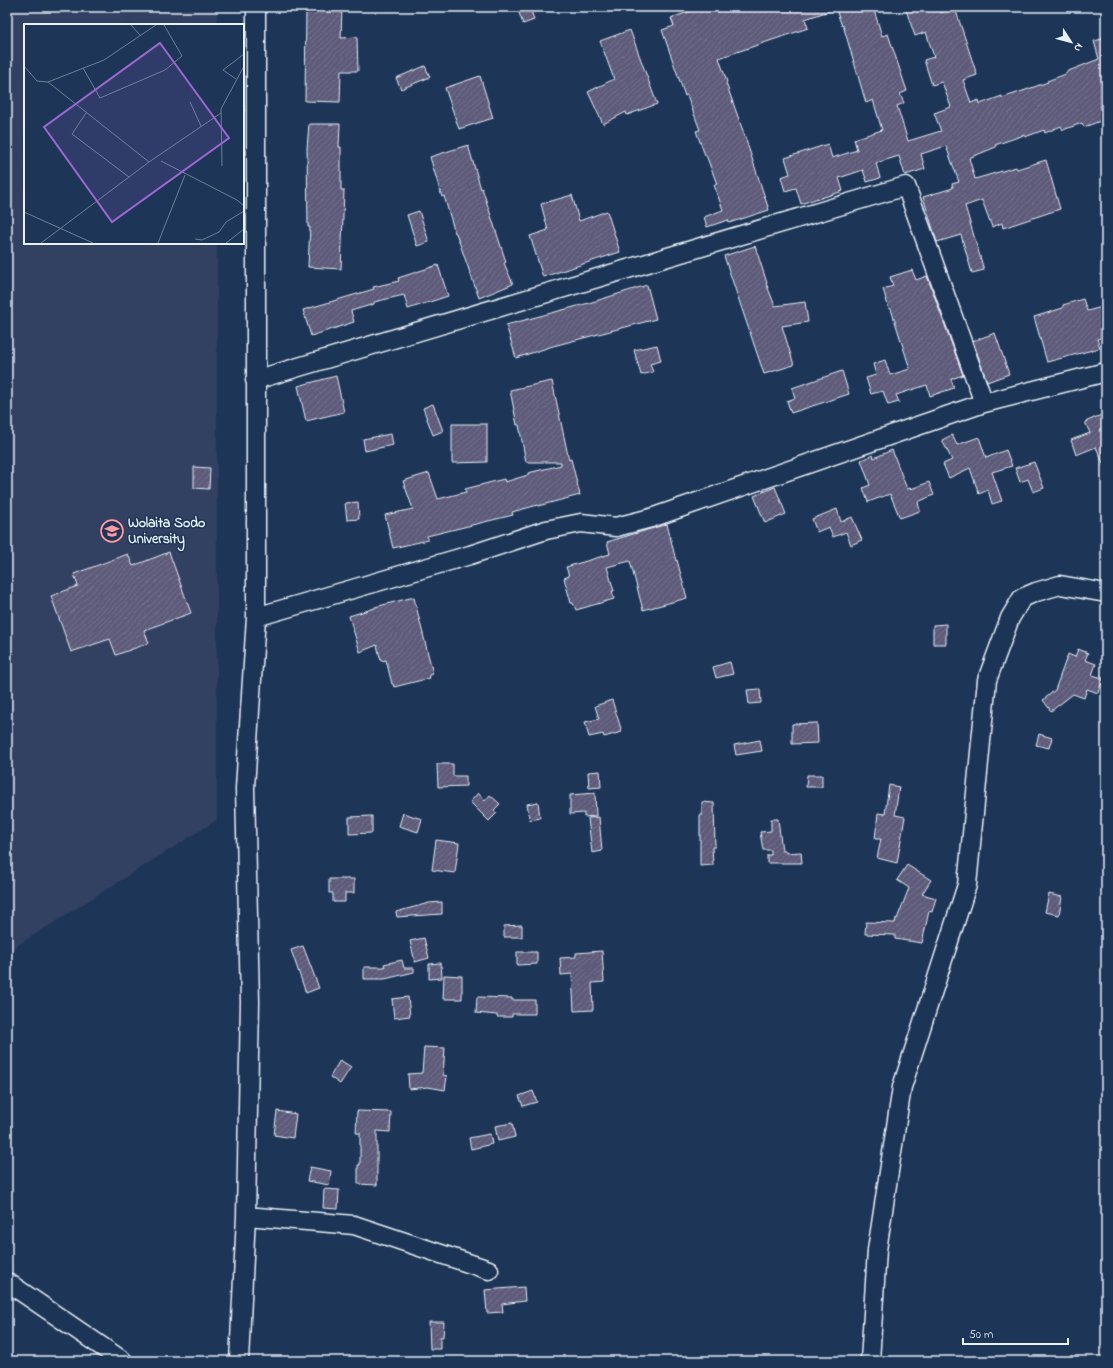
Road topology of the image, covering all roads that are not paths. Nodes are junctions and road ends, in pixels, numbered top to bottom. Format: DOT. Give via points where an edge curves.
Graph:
graph roads {
  1 [pos="256,7"];
  2 [pos="1106,372"];
  3 [pos="255,380"];
  4 [pos="984,403"];
  5 [pos="1106,593"];
  6 [pos="256,617"];
  7 [pos="246,1216"];
  8 [pos="489,1270"];
  9 [pos="7,1282"];
  10 [pos="123,1361"];
  11 [pos="239,1361"];
  12 [pos="870,1361"];
  1 -- 3 [label="street"];
  2 -- 4 [label="street"];
  3 -- 4 [label="street" via="906,186"];
  3 -- 6 [label="street"];
  4 -- 6 [label="street" via="651,518 616,526 581,523 546,530"];
  5 -- 12 [label="street" via="1060,585 1022,598 1010,618 987,680 967,885 902,1087 877,1250"];
  6 -- 7 [label="street" via="245,788 250,1002"];
  7 -- 8 [label="street" via="354,1225"];
  7 -- 11 [label="street"];
  9 -- 10 [label="street"];
}
